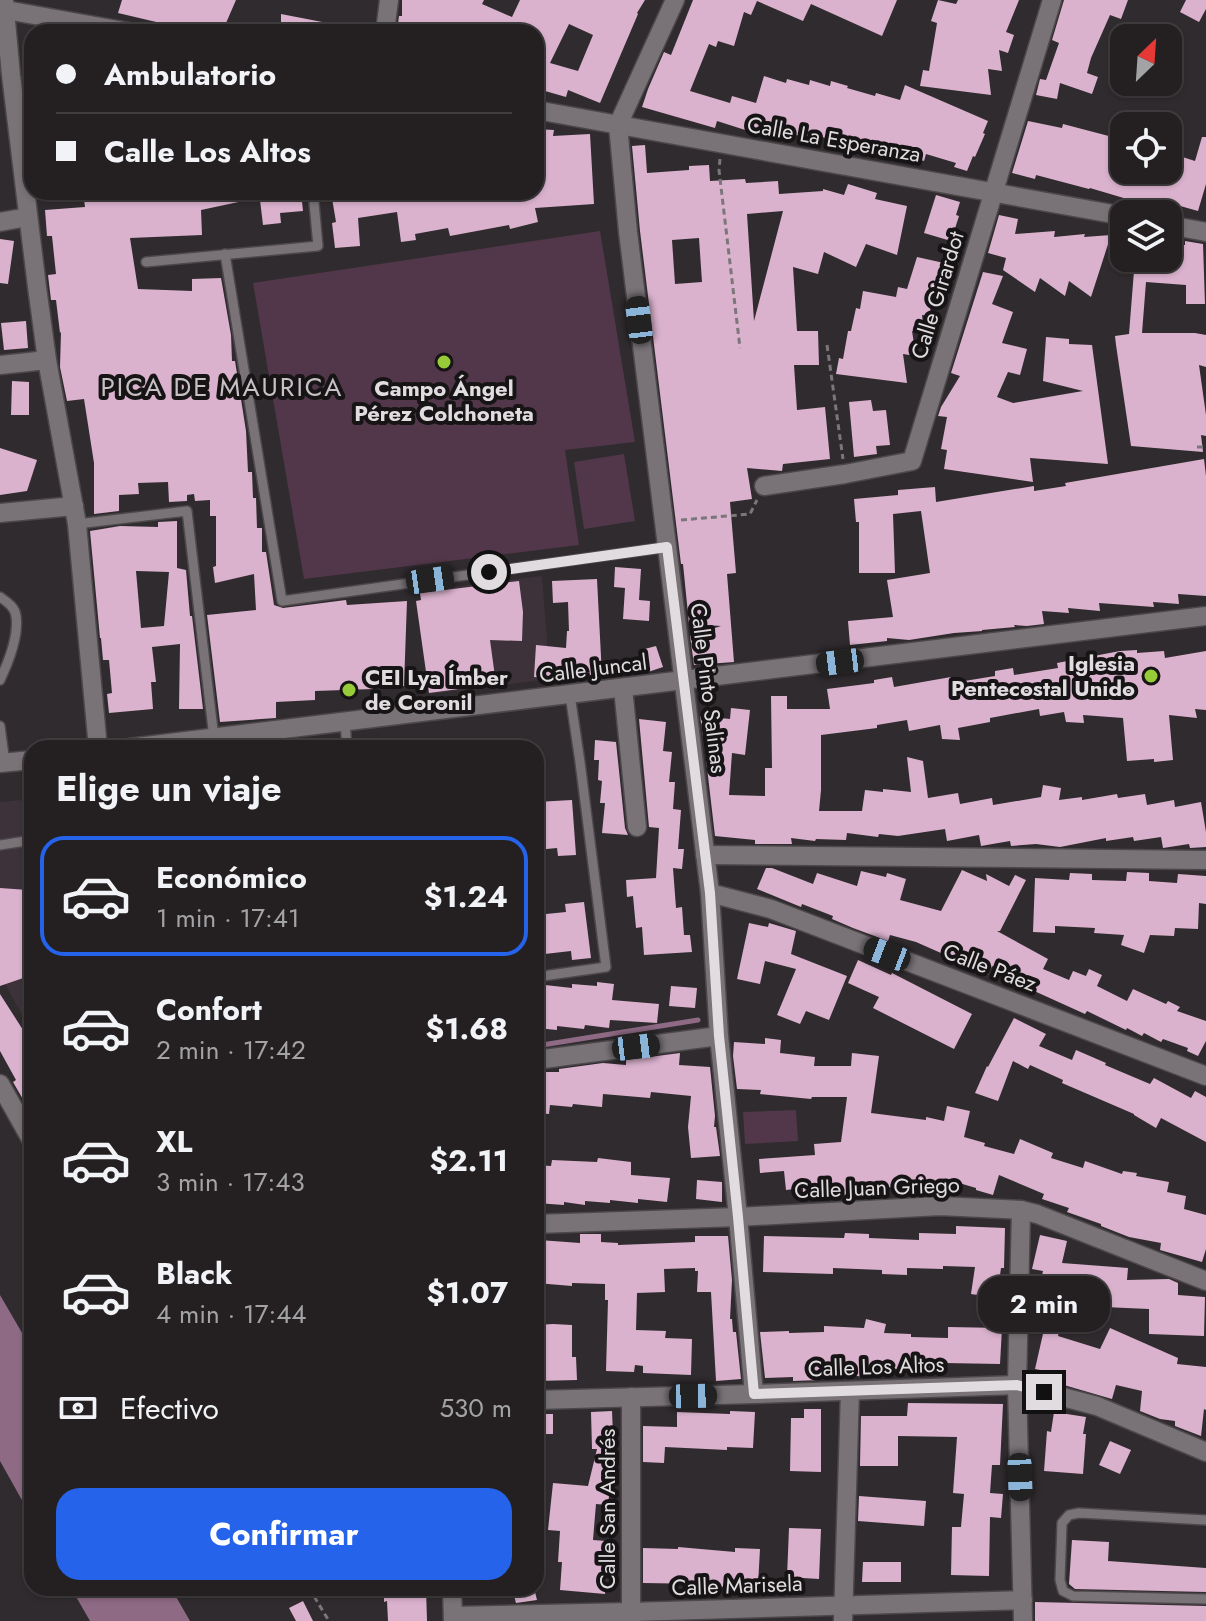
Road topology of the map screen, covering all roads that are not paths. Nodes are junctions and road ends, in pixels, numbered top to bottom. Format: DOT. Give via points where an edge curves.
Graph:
graph roads {
  1 [pos="389,0"];
  2 [pos="675,0"];
  3 [pos="1052,0"];
  4 [pos="5,5"];
  5 [pos="92,24"];
  6 [pos="386,24"];
  7 [pos="6,76"];
  8 [pos="544,111"];
  9 [pos="618,125"];
  10 [pos="24,191"];
  11 [pos="994,192"];
  12 [pos="25,200"];
  13 [pos="314,200"];
  14 [pos="1110,213"];
  15 [pos="28,217"];
  16 [pos="0,222"];
  17 [pos="1182,228"];
  18 [pos="1206,232"];
  19 [pos="225,254"];
  20 [pos="146,262"];
  21 [pos="47,360"];
  22 [pos="0,365"];
  23 [pos="764,486"];
  24 [pos="0,513"];
  25 [pos="75,515"];
  26 [pos="667,547"];
  27 [pos="0,597"];
  28 [pos="1206,616"];
  29 [pos="0,680"];
  30 [pos="685,680"];
  31 [pos="623,688"];
  32 [pos="570,695"];
  33 [pos="345,722"];
  34 [pos="0,726"];
  35 [pos="214,738"];
  36 [pos="97,740"];
  37 [pos="197,740"];
  38 [pos="239,740"];
  39 [pos="257,740"];
  40 [pos="346,740"];
  41 [pos="24,761"];
  42 [pos="2,763"];
  43 [pos="637,827"];
  44 [pos="24,841"];
  45 [pos="0,845"];
  46 [pos="705,855"];
  47 [pos="1206,860"];
  48 [pos="710,893"];
  49 [pos="544,976"];
  50 [pos="719,1036"];
  51 [pos="544,1059"];
  52 [pos="1206,1076"];
  53 [pos="0,1084"];
  54 [pos="24,1127"];
  55 [pos="1021,1210"];
  56 [pos="738,1217"];
  57 [pos="544,1224"];
  58 [pos="1206,1281"];
  59 [pos="1017,1385"];
  60 [pos="850,1391"];
  61 [pos="754,1394"];
  62 [pos="631,1397"];
  63 [pos="544,1400"];
  64 [pos="1206,1452"];
  65 [pos="1206,1520"];
  66 [pos="452,1596"];
  67 [pos="1206,1599"];
  68 [pos="1023,1600"];
  69 [pos="843,1613"];
  70 [pos="631,1617"];
  71 [pos="453,1618"];
  72 [pos="1023,1621"];
  1 -- 6 [label="street"];
  2 -- 9 [label="street, Calle Pinto Salinas"];
  3 -- 11 [label="street, Calle Girardot"];
  4 -- 5 [label="street"];
  4 -- 7 [label="street"];
  7 -- 10 [label="street"];
  8 -- 9 [label="street, Calle La Esperanza"];
  9 -- 11 [label="street, Calle La Esperanza"];
  9 -- 26 [label="street, Calle Pinto Salinas"];
  11 -- 14 [label="street, Calle La Esperanza"];
  11 -- 23 [label="street, Calle Girardot" via="912,461"];
  12 -- 15 [label="street"];
  13 -- 19 [label="lane" via="318,246"];
  15 -- 16 [label="street"];
  15 -- 21 [label="street"];
  17 -- 18 [label="street"];
  19 -- 20 [label="lane"];
  19 -- 26 [label="lane" via="282,601"];
  21 -- 22 [label="street"];
  21 -- 25 [label="street"];
  24 -- 25 [label="street"];
  25 -- 35 [label="lane" via="187,511"];
  25 -- 36 [label="street"];
  26 -- 30 [label="street, Calle Pinto Salinas"];
  27 -- 29 [label="lane" via="17,615 9,662"];
  28 -- 30 [label="street, Calle Juncal"];
  30 -- 31 [label="street, Calle Juncal"];
  30 -- 46 [label="street, Calle Pinto Salinas"];
  31 -- 32 [label="street, Calle Juncal"];
  31 -- 43 [label="street"];
  32 -- 33 [label="street, Calle Juncal"];
  32 -- 49 [label="lane" via="606,967"];
  33 -- 39 [label="street, Calle Juncal"];
  33 -- 40 [label="lane"];
  34 -- 42 [label="lane"];
  35 -- 37 [label="street, Calle Juncal"];
  35 -- 38 [label="street, Calle Juncal"];
  41 -- 42 [label="street"];
  44 -- 45 [label="lane"];
  46 -- 47 [label="street"];
  46 -- 48 [label="street, Calle Pinto Salinas"];
  48 -- 50 [label="street, Calle Pinto Salinas"];
  48 -- 52 [label="street, Calle Páez" via="771,909"];
  50 -- 51 [label="street"];
  50 -- 56 [label="street, Calle Pinto Salinas"];
  53 -- 54 [label="street"];
  55 -- 56 [label="street, Calle Juan Griego" via="940,1206"];
  55 -- 58 [label="street, Calle Juan Griego"];
  55 -- 59 [label="street"];
  56 -- 57 [label="street, Calle Juan Griego"];
  56 -- 61 [label="street, Calle Pinto Salinas"];
  59 -- 60 [label="street, Calle Los Altos"];
  59 -- 64 [label="street, Calle Los Altos" via="1097,1406"];
  59 -- 68 [label="street"];
  60 -- 61 [label="street, Calle Los Altos"];
  60 -- 69 [label="street"];
  61 -- 62 [label="street, Calle Los Altos"];
  62 -- 63 [label="street, Calle Los Altos"];
  62 -- 70 [label="street, Calle San Andrés"];
  65 -- 67 [label="lane" via="1069,1515 1062,1523 1060,1580 1063,1591 1073,1596"];
  66 -- 71 [label="street"];
  68 -- 69 [label="street, Calle Marisela"];
  68 -- 72 [label="street"];
  69 -- 70 [label="street, Calle Marisela"];
  70 -- 71 [label="street, Calle Marisela"];
}
